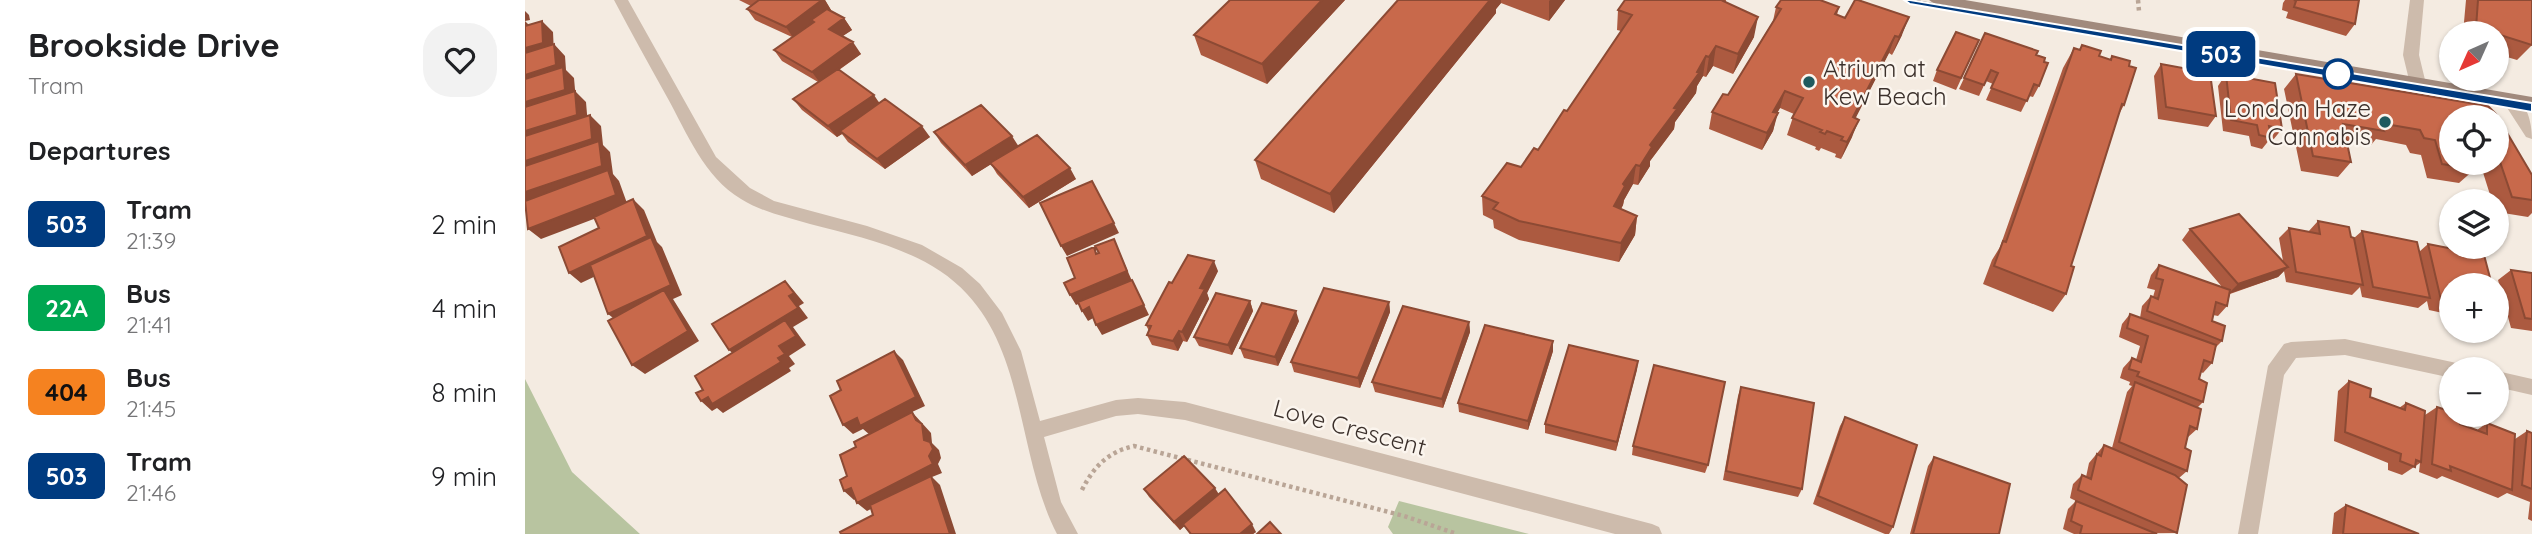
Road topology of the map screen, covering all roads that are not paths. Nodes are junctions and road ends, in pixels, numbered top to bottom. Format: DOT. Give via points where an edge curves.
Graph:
graph roads {
  1 [pos="621,0"];
  2 [pos="1936,0"];
  3 [pos="2417,0"];
  4 [pos="2418,84"];
  5 [pos="2510,100"];
  6 [pos="2532,103"];
  7 [pos="2532,133"];
  8 [pos="2439,367"];
  9 [pos="2509,382"];
  10 [pos="2532,387"];
  11 [pos="1034,431"];
  12 [pos="1067,534"];
  13 [pos="1652,534"];
  14 [pos="2248,534"];
  1 -- 11 [label="street" via="696,139 725,178 769,206 933,257 979,295 1012,351"];
  2 -- 4 [label="main road"];
  3 -- 4 [label="street" via="2411,55"];
  4 -- 5 [label="main road"];
  5 -- 6 [label="main road"];
  5 -- 7 [label="street"];
  8 -- 14 [label="street" via="2346,347 2291,350 2275,372"];
  9 -- 10 [label="street"];
  11 -- 12 [label="street" via="1052,504"];
  11 -- 13 [label="street, Love Crescent" via="1116,408 1185,411"];
}
